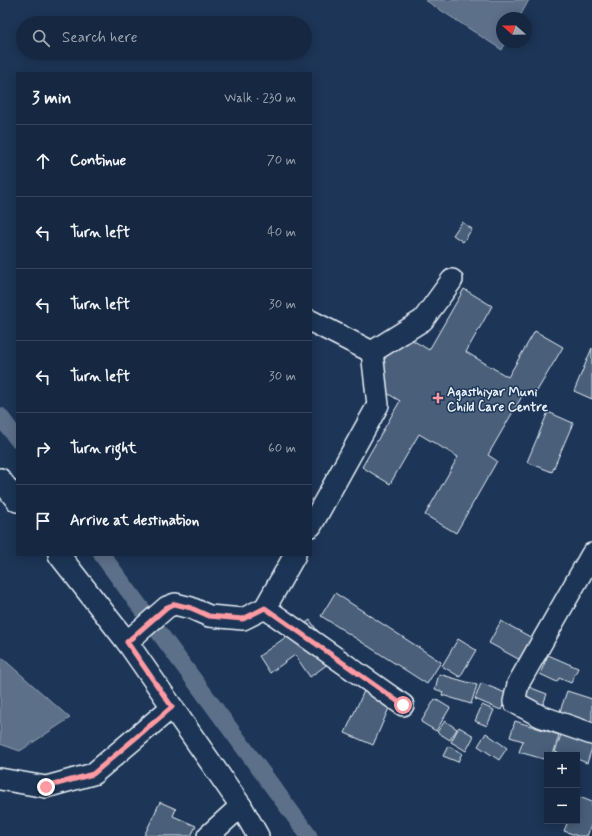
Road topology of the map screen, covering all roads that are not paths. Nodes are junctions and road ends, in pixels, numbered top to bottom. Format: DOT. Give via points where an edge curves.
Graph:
graph roads {
  1 [pos="452,280"];
  2 [pos="312,322"];
  3 [pos="372,352"];
  4 [pos="0,479"];
  5 [pos="16,499"];
  6 [pos="312,524"];
  7 [pos="592,554"];
  8 [pos="60,556"];
  9 [pos="294,556"];
  10 [pos="265,608"];
  11 [pos="127,642"];
  12 [pos="403,705"];
  13 [pos="172,707"];
  14 [pos="592,734"];
  15 [pos="0,779"];
  16 [pos="241,806"];
  17 [pos="208,836"];
  18 [pos="258,836"];
  1 -- 3 [label="street" via="423,320"];
  2 -- 3 [label="street"];
  3 -- 6 [label="street" via="378,406"];
  4 -- 5 [label="street"];
  7 -- 14 [label="street" via="518,684 514,702 540,716"];
  8 -- 11 [label="street"];
  9 -- 10 [label="street"];
  10 -- 11 [label="street" via="243,619 209,616 175,604 167,607"];
  10 -- 12 [label="street"];
  11 -- 13 [label="street"];
  13 -- 15 [label="street" via="93,774 46,787"];
  13 -- 16 [label="street"];
  16 -- 17 [label="street"];
  16 -- 18 [label="street"];
}
